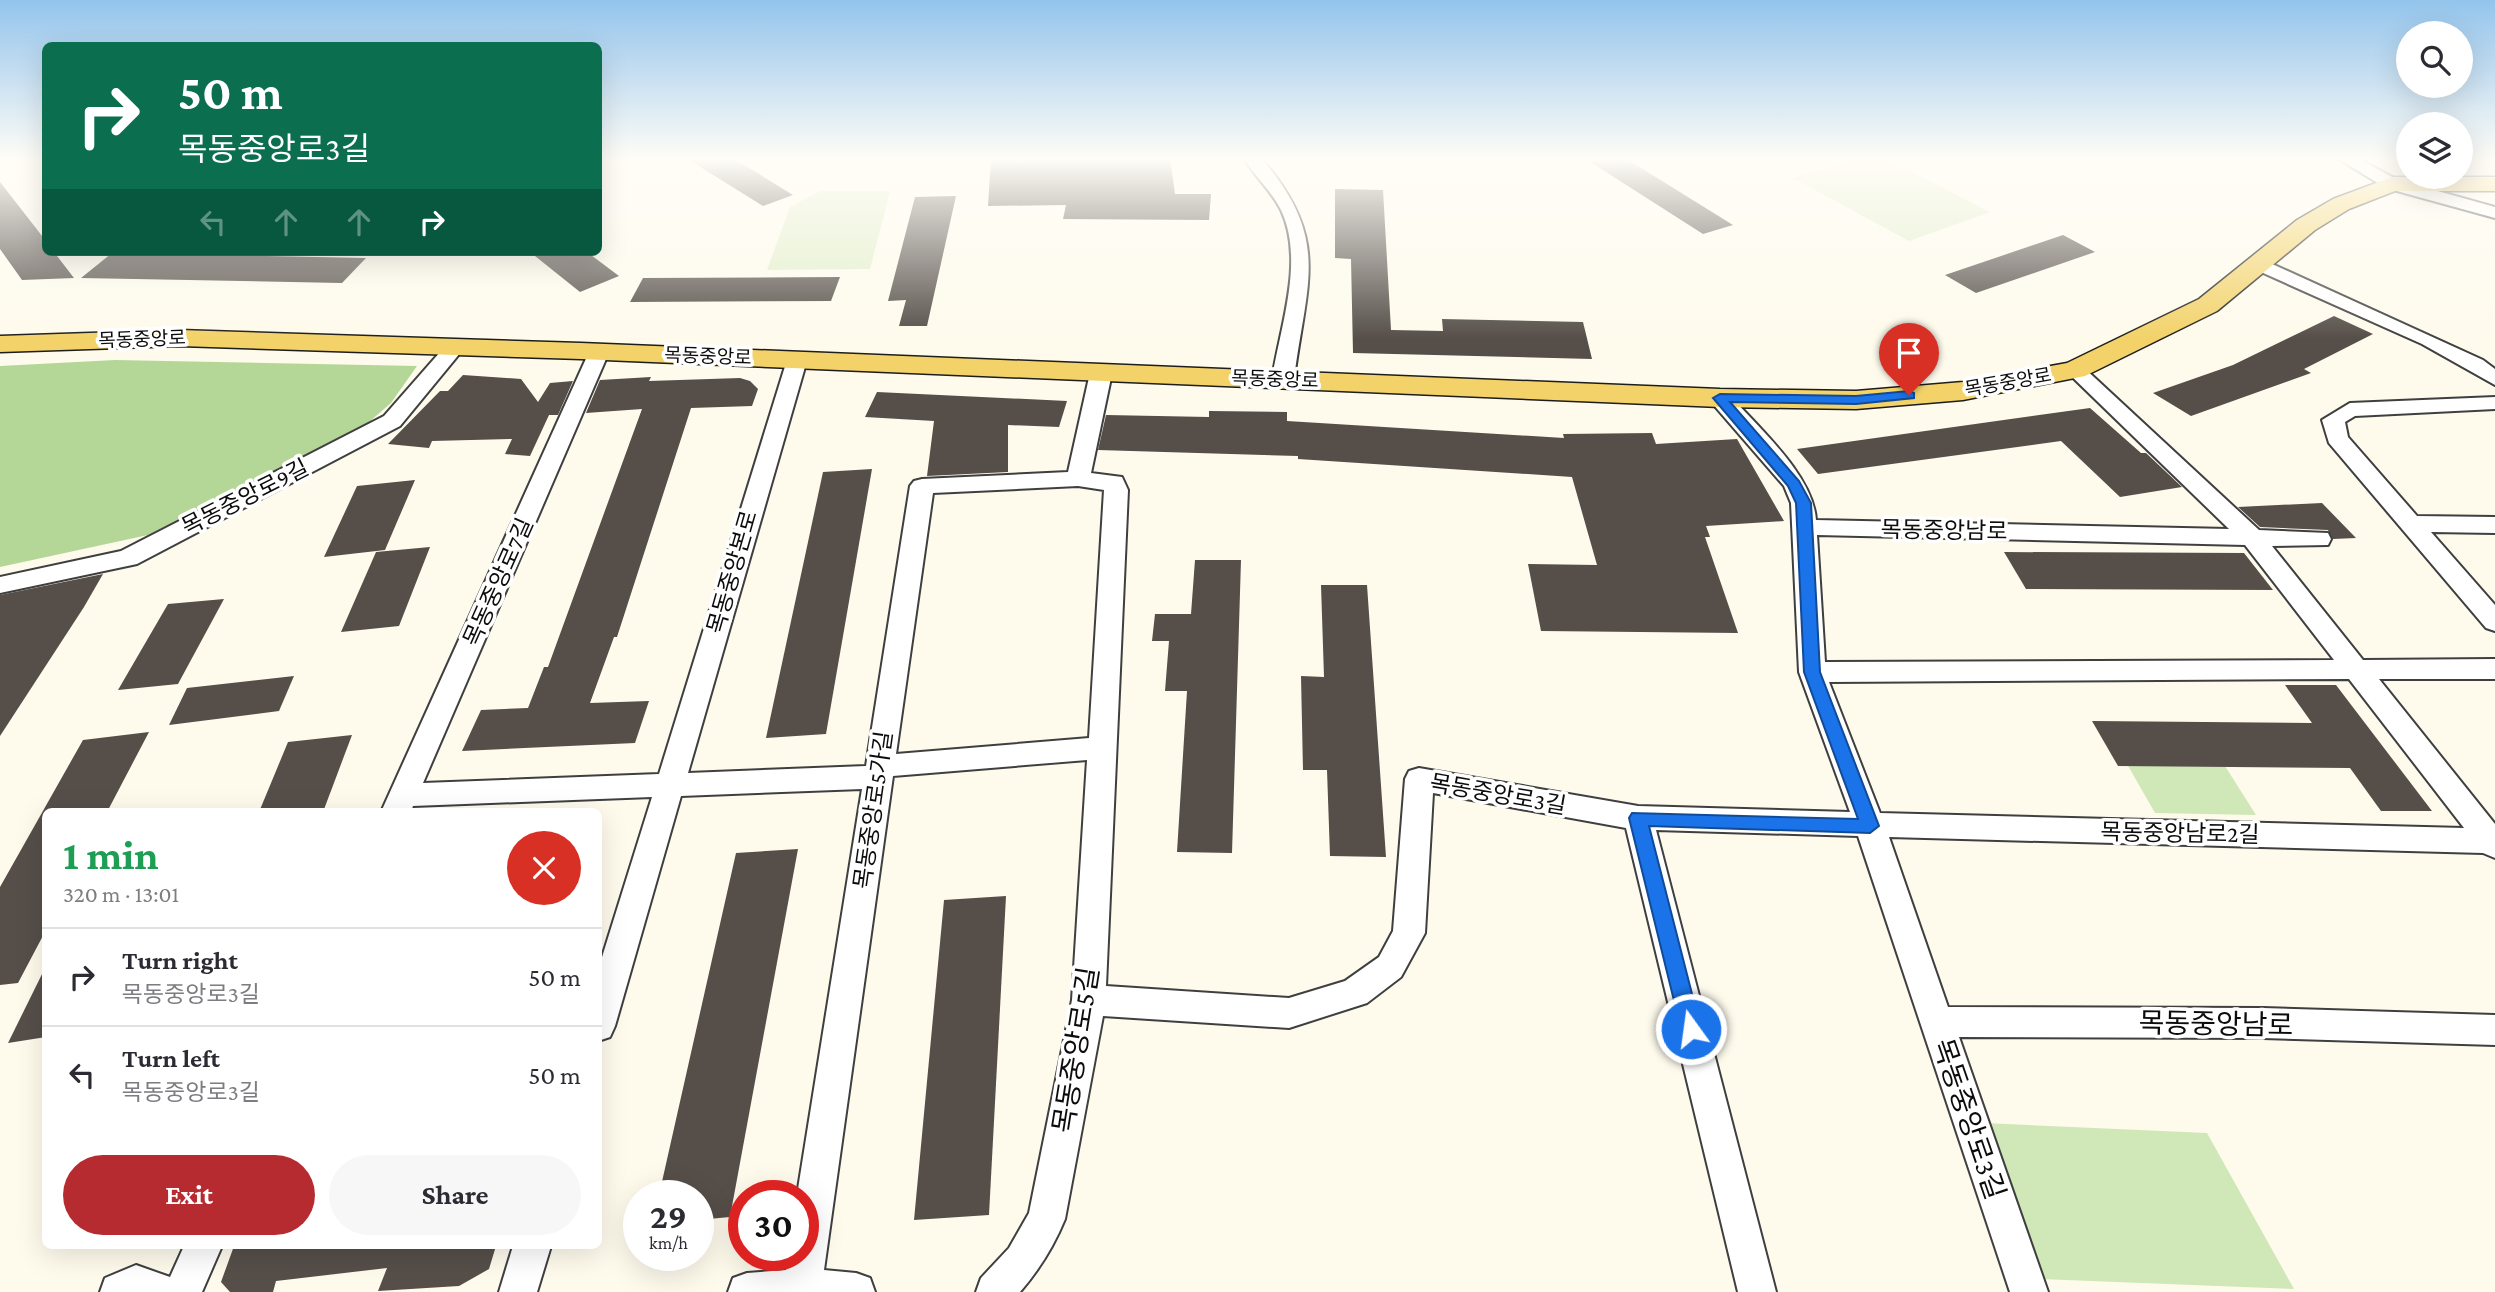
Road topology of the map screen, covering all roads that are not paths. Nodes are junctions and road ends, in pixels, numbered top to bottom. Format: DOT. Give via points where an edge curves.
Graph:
graph roads {
  1 [pos="1294,218"];
  2 [pos="2317,218"];
  3 [pos="2259,264"];
  4 [pos="0,344"];
  5 [pos="455,347"];
  6 [pos="599,352"];
  7 [pos="797,360"];
  8 [pos="2075,370"];
  9 [pos="1101,373"];
  10 [pos="1283,379"];
  11 [pos="2495,379"];
  12 [pos="1720,398"];
  13 [pos="2495,403"];
  14 [pos="1078,479"];
  15 [pos="2411,524"];
  16 [pos="2495,525"];
  17 [pos="1805,527"];
  18 [pos="2251,536"];
  19 [pos="2319,539"];
  20 [pos="0,585"];
  21 [pos="2495,622"];
  22 [pos="2355,668"];
  23 [pos="2495,669"];
  24 [pos="1812,672"];
  25 [pos="1102,748"];
  26 [pos="879,772"];
  27 [pos="669,784"];
  28 [pos="400,804"];
  29 [pos="1638,818"];
  30 [pos="1870,826"];
  31 [pos="2494,842"];
  32 [pos="1089,1000"];
  33 [pos="602,1012"];
  34 [pos="1937,1022"];
  35 [pos="2495,1030"];
  36 [pos="202,1249"];
  37 [pos="530,1249"];
  38 [pos="802,1288"];
  39 [pos="119,1292"];
  40 [pos="159,1292"];
  41 [pos="183,1292"];
  42 [pos="517,1292"];
  43 [pos="747,1292"];
  44 [pos="856,1292"];
  45 [pos="995,1292"];
  46 [pos="1757,1292"];
  47 [pos="2029,1292"];
  1 -- 10 [label="street" via="1302,254"];
  2 -- 3 [label="main road, 목동중앙로"];
  3 -- 8 [label="main road, 목동중앙로" via="2208,304"];
  3 -- 11 [label="street" via="2429,340"];
  4 -- 5 [label="main road, 목동중앙로" via="180,338"];
  5 -- 6 [label="main road, 목동중앙로"];
  5 -- 20 [label="street, 목동중앙로9길" via="392,421 128,558"];
  6 -- 7 [label="main road, 목동중앙로"];
  6 -- 28 [label="street, 목동중앙로7길"];
  7 -- 9 [label="main road, 목동중앙로"];
  7 -- 27 [label="street, 목동중앙본로"];
  8 -- 12 [label="main road, 목동중앙로" via="1963,391 1856,400"];
  8 -- 18 [label="street"];
  9 -- 10 [label="main road, 목동중앙로"];
  9 -- 14 [label="street"];
  10 -- 12 [label="main road, 목동중앙로"];
  12 -- 17 [label="street, 목동중앙로3길" via="1794,484 1804,503"];
  13 -- 15 [label="street" via="2350,410 2333,420 2337,438"];
  14 -- 25 [label="street, 목동중앙로5길" via="1114,482 1116,490"];
  14 -- 26 [label="street, 목동중앙로5가길" via="922,486"];
  15 -- 16 [label="street"];
  15 -- 21 [label="street"];
  17 -- 18 [label="street, 목동중앙남로"];
  17 -- 24 [label="street, 목동중앙로3길"];
  18 -- 19 [label="street, 목동중앙남로"];
  18 -- 22 [label="street"];
  22 -- 23 [label="street"];
  22 -- 24 [label="street"];
  22 -- 31 [label="street"];
  24 -- 30 [label="street, 목동중앙로3길"];
  25 -- 26 [label="street"];
  25 -- 32 [label="street, 목동중앙로5길"];
  26 -- 27 [label="street"];
  26 -- 38 [label="street, 목동중앙로5가길"];
  27 -- 28 [label="street"];
  27 -- 33 [label="street, 목동중앙본로"];
  29 -- 30 [label="street, 목동중앙로3길"];
  29 -- 32 [label="street, 목동중앙로3길" via="1419,779 1409,933 1390,967 1355,993 1289,1013"];
  29 -- 46 [label="street"];
  30 -- 31 [label="street, 목동중앙남로2길"];
  30 -- 34 [label="street, 목동중앙로3길"];
  32 -- 45 [label="street, 목동중앙로5길" via="1046,1219 1022,1261"];
  34 -- 35 [label="street, 목동중앙남로" via="2263,1023"];
  34 -- 47 [label="street, 목동중앙로3길"];
  36 -- 41 [label="street"];
  37 -- 42 [label="street"];
  38 -- 43 [label="street"];
  38 -- 44 [label="street"];
  39 -- 40 [label="street" via="136,1284"];
}
